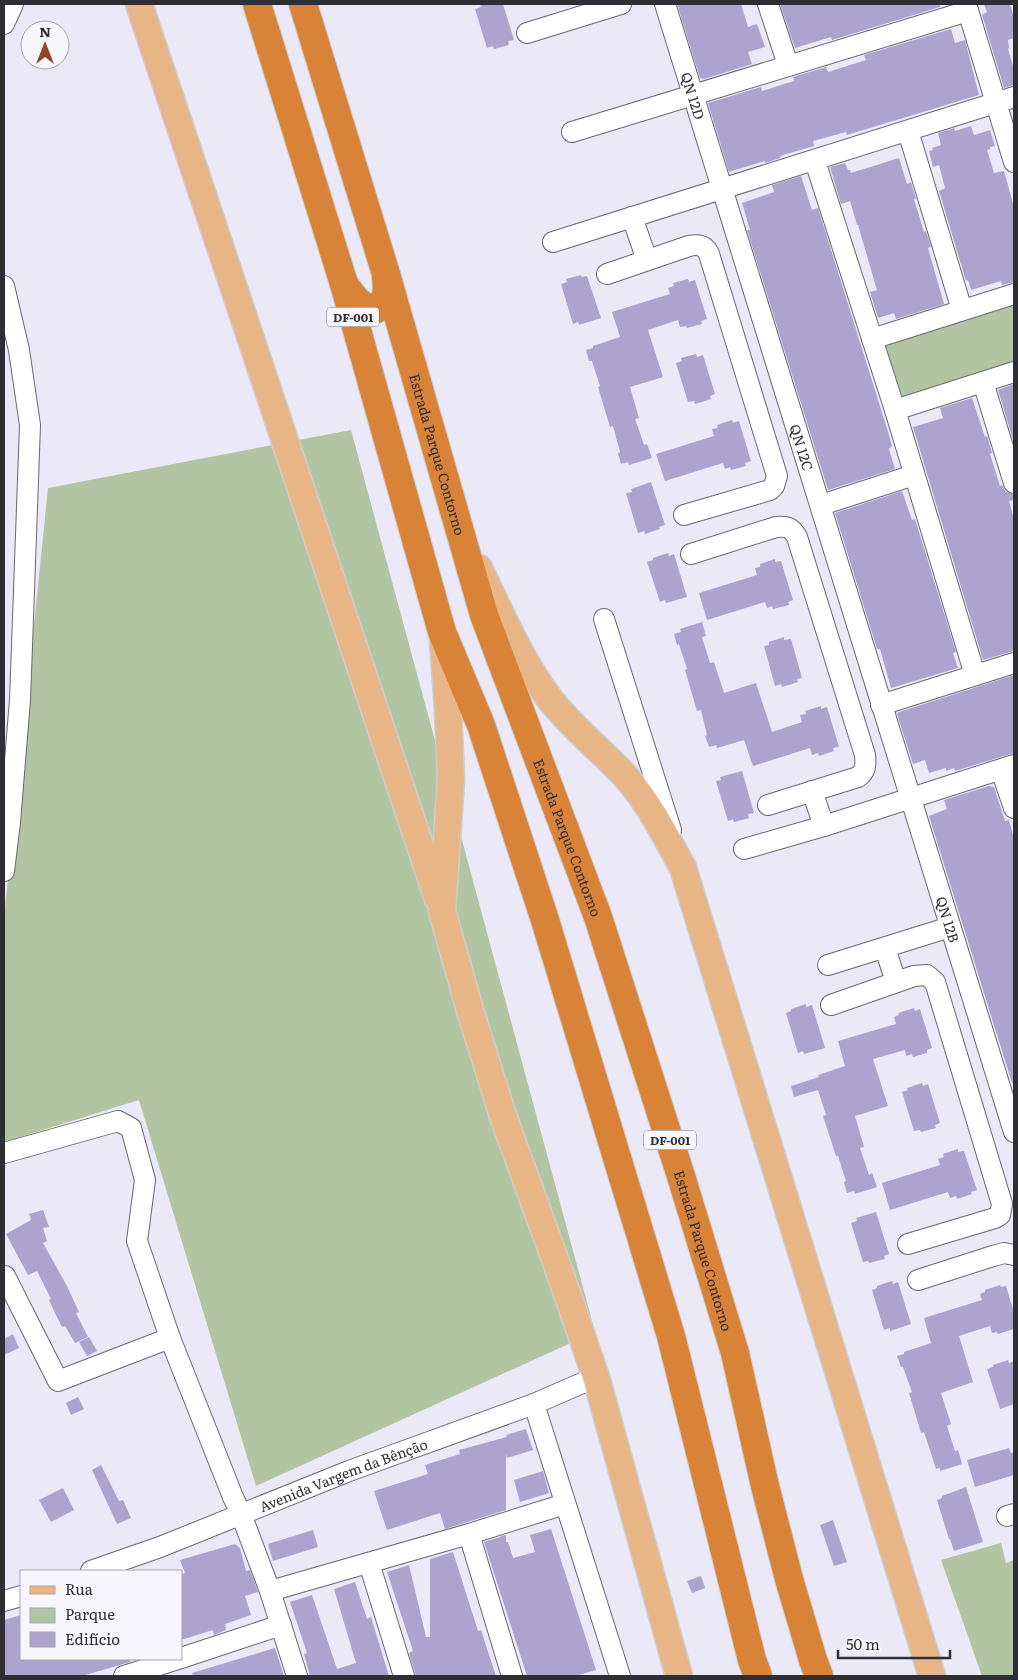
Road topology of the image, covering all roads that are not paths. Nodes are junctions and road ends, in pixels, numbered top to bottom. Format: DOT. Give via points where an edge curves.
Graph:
graph roads {
  1 [pos="13,4"];
  2 [pos="139,4"];
  3 [pos="257,4"];
  4 [pos="303,4"];
  5 [pos="621,4"];
  6 [pos="665,4"];
  7 [pos="768,4"];
  8 [pos="967,8"];
  9 [pos="4,24"];
  10 [pos="527,32"];
  11 [pos="788,66"];
  12 [pos="693,95"];
  13 [pos="1005,100"];
  14 [pos="908,131"];
  15 [pos="572,132"];
  16 [pos="815,161"];
  17 [pos="1014,162"];
  18 [pos="722,189"];
  19 [pos="632,217"];
  20 [pos="552,242"];
  21 [pos="646,260"];
  22 [pos="386,274"];
  23 [pos="607,274"];
  24 [pos="344,284"];
  25 [pos="4,286"];
  26 [pos="1014,294"];
  27 [pos="962,310"];
  28 [pos="872,339"];
  29 [pos="1014,372"];
  30 [pos="983,382"];
  31 [pos="895,410"];
  32 [pos="914,475"];
  33 [pos="1014,483"];
  34 [pos="821,505"];
  35 [pos="684,515"];
  36 [pos="460,528"];
  37 [pos="692,554"];
  38 [pos="604,619"];
  39 [pos="442,632"];
  40 [pos="1014,663"];
  41 [pos="975,674"];
  42 [pos="881,705"];
  43 [pos="1008,768"];
  44 [pos="812,791"];
  45 [pos="910,797"];
  46 [pos="768,805"];
  47 [pos="1014,808"];
  48 [pos="824,826"];
  49 [pos="744,849"];
  50 [pos="682,868"];
  51 [pos="4,871"];
  52 [pos="442,912"];
  53 [pos="950,927"];
  54 [pos="884,948"];
  55 [pos="828,965"];
  56 [pos="896,982"];
  57 [pos="831,1005"];
  58 [pos="1014,1132"];
  59 [pos="4,1153"];
  60 [pos="908,1244"];
  61 [pos="1014,1255"];
  62 [pos="5,1276"];
  63 [pos="918,1280"];
  64 [pos="170,1338"];
  65 [pos="596,1377"];
  66 [pos="534,1404"];
  67 [pos="565,1504"];
  68 [pos="241,1514"];
  69 [pos="469,1534"];
  70 [pos="369,1563"];
  71 [pos="94,1570"];
  72 [pos="270,1592"];
  73 [pos="20,1596"];
  74 [pos="4,1601"];
  75 [pos="281,1625"];
  76 [pos="182,1657"];
  77 [pos="174,1660"];
  78 [pos="124,1676"];
  79 [pos="297,1676"];
  80 [pos="404,1676"];
  81 [pos="512,1676"];
  82 [pos="620,1676"];
  83 [pos="679,1676"];
  84 [pos="758,1676"];
  85 [pos="819,1676"];
  86 [pos="932,1676"];
  1 -- 9 [label="street"];
  2 -- 52 [label="main road"];
  3 -- 24 [label="highway, DF-001"];
  4 -- 22 [label="highway, Estrada Parque Contorno / DF-001"];
  5 -- 10 [label="street"];
  6 -- 12 [label="street, QN 12D"];
  7 -- 11 [label="street"];
  8 -- 11 [label="street"];
  8 -- 13 [label="street"];
  11 -- 12 [label="street"];
  12 -- 15 [label="street"];
  12 -- 18 [label="street, QN 12D"];
  13 -- 14 [label="street"];
  13 -- 17 [label="street"];
  14 -- 16 [label="street"];
  14 -- 27 [label="street"];
  16 -- 18 [label="street"];
  16 -- 28 [label="street"];
  18 -- 19 [label="street"];
  18 -- 34 [label="street, QN 12C"];
  19 -- 20 [label="street"];
  19 -- 21 [label="street"];
  21 -- 23 [label="street"];
  21 -- 35 [label="street" via="689,246 707,249 777,476 770,490"];
  22 -- 24 [label="highway" via="387,293 376,309 358,303"];
  22 -- 36 [label="highway, Estrada Parque Contorno / DF-001"];
  24 -- 39 [label="highway, DF-001"];
  25 -- 51 [label="street" via="19,350 30,425 20,700"];
  26 -- 27 [label="street"];
  27 -- 28 [label="street"];
  28 -- 31 [label="street"];
  29 -- 30 [label="street"];
  30 -- 31 [label="street"];
  30 -- 33 [label="street"];
  31 -- 32 [label="street"];
  32 -- 34 [label="street"];
  32 -- 41 [label="street"];
  34 -- 42 [label="street, QN 12C"];
  36 -- 50 [label="main road" via="535,678 568,720 627,778 656,819"];
  36 -- 85 [label="highway, Estrada Parque Contorno / DF-001" via="484,615 598,917 681,1176 735,1354 765,1486"];
  37 -- 44 [label="street" via="776,527 786,526 797,537 866,763 863,774 858,777"];
  38 -- 50 [label="street"];
  39 -- 52 [label="main road" via="451,780"];
  39 -- 84 [label="highway, DF-001" via="481,725 668,1326"];
  40 -- 41 [label="street"];
  41 -- 42 [label="street"];
  42 -- 45 [label="street, QN 12B"];
  43 -- 45 [label="street"];
  43 -- 47 [label="street"];
  44 -- 46 [label="street"];
  44 -- 48 [label="street"];
  45 -- 48 [label="street"];
  45 -- 53 [label="street, QN 12B"];
  48 -- 49 [label="street"];
  50 -- 86 [label="main road"];
  52 -- 65 [label="main road" via="503,1116"];
  53 -- 54 [label="street"];
  53 -- 58 [label="street, QN 12B"];
  54 -- 55 [label="street"];
  54 -- 56 [label="street"];
  56 -- 57 [label="street"];
  56 -- 60 [label="street" via="922,975 931,977 935,982 1002,1204 996,1218"];
  59 -- 64 [label="street" via="118,1121 131,1128 145,1180 137,1241"];
  61 -- 63 [label="street" via="1004,1253"];
  62 -- 64 [label="street" via="58,1381"];
  64 -- 68 [label="street"];
  65 -- 66 [label="street, Avenida Vargem da Bênção"];
  65 -- 83 [label="main road"];
  66 -- 67 [label="street"];
  66 -- 68 [label="street, Avenida Vargem da Bênção"];
  67 -- 69 [label="street"];
  67 -- 82 [label="street"];
  68 -- 71 [label="street, Avenida Vargem da Bênção"];
  68 -- 72 [label="street"];
  69 -- 70 [label="street"];
  69 -- 81 [label="street"];
  70 -- 72 [label="street"];
  70 -- 80 [label="street"];
  72 -- 75 [label="street"];
  73 -- 74 [label="street"];
  75 -- 76 [label="street"];
  75 -- 79 [label="street"];
  77 -- 78 [label="street"];
}
